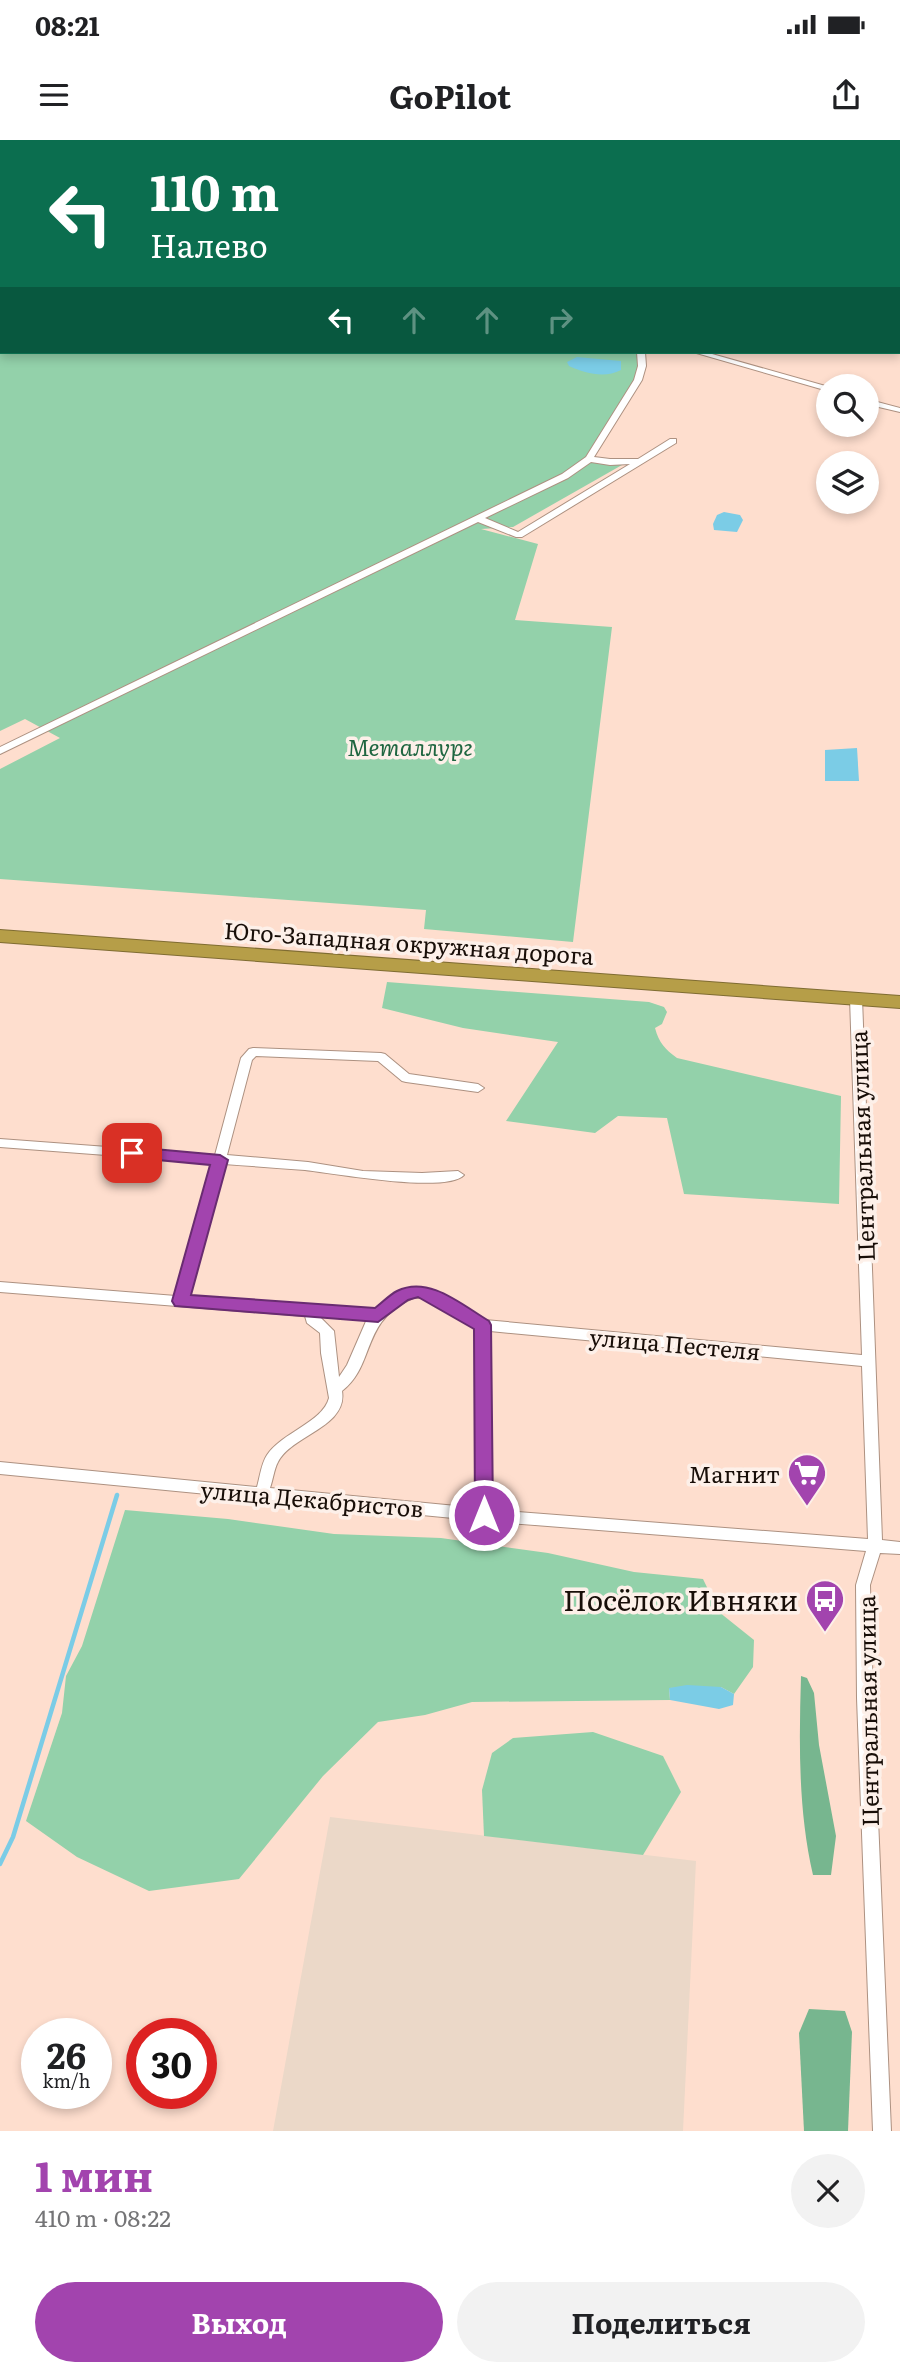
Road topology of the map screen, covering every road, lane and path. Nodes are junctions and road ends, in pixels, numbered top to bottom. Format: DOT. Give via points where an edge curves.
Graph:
graph roads {
  1 [pos="641,354"];
  2 [pos="704,354"];
  3 [pos="816,386"];
  4 [pos="879,405"];
  5 [pos="898,410"];
  6 [pos="673,442"];
  7 [pos="589,459"];
  8 [pos="641,461"];
  9 [pos="476,519"];
  10 [pos="0,751"];
  11 [pos="0,936"];
  12 [pos="856,998"];
  13 [pos="900,1002"];
  14 [pos="478,1088"];
  15 [pos="0,1143"];
  16 [pos="220,1160"];
  17 [pos="458,1175"];
  18 [pos="0,1287"];
  19 [pos="181,1301"];
  20 [pos="312,1311"];
  21 [pos="378,1315"];
  22 [pos="483,1325"];
  23 [pos="868,1361"];
  24 [pos="334,1389"];
  25 [pos="0,1468"];
  26 [pos="262,1493"];
  27 [pos="484,1515"];
  28 [pos="875,1545"];
  29 [pos="900,1548"];
  30 [pos="882,2131"];
  1 -- 7 [label="street" via="638,380"];
  2 -- 3 [label="street"];
  4 -- 5 [label="street"];
  6 -- 8 [label="street"];
  7 -- 8 [label="street"];
  7 -- 9 [label="street" via="565,476"];
  8 -- 9 [label="street" via="519,535"];
  9 -- 10 [label="street"];
  11 -- 12 [label="highway, Юго-Западная окружная дорога"];
  12 -- 13 [label="highway"];
  12 -- 23 [label="street, Центральная улица"];
  14 -- 16 [label="street" via="406,1078 381,1057 253,1052 247,1058"];
  15 -- 16 [label="street"];
  16 -- 17 [label="street" via="363,1175"];
  16 -- 19 [label="street"];
  18 -- 19 [label="street"];
  19 -- 20 [label="street"];
  20 -- 21 [label="street"];
  20 -- 24 [label="street" via="312,1319 327,1331"];
  21 -- 22 [label="street" via="402,1296 418,1291"];
  21 -- 24 [label="street" via="368,1326 348,1378"];
  22 -- 23 [label="street, улица Пестеля"];
  22 -- 27 [label="street"];
  23 -- 28 [label="street, Центральная улица"];
  24 -- 26 [label="street" via="334,1406 272,1459"];
  25 -- 26 [label="street, улица Декабристов"];
  26 -- 27 [label="street, улица Декабристов"];
  27 -- 28 [label="street, улица Декабристов"];
  28 -- 29 [label="street, улица Декабристов"];
  28 -- 30 [label="street, Центральная улица" via="863,1585"];
}
